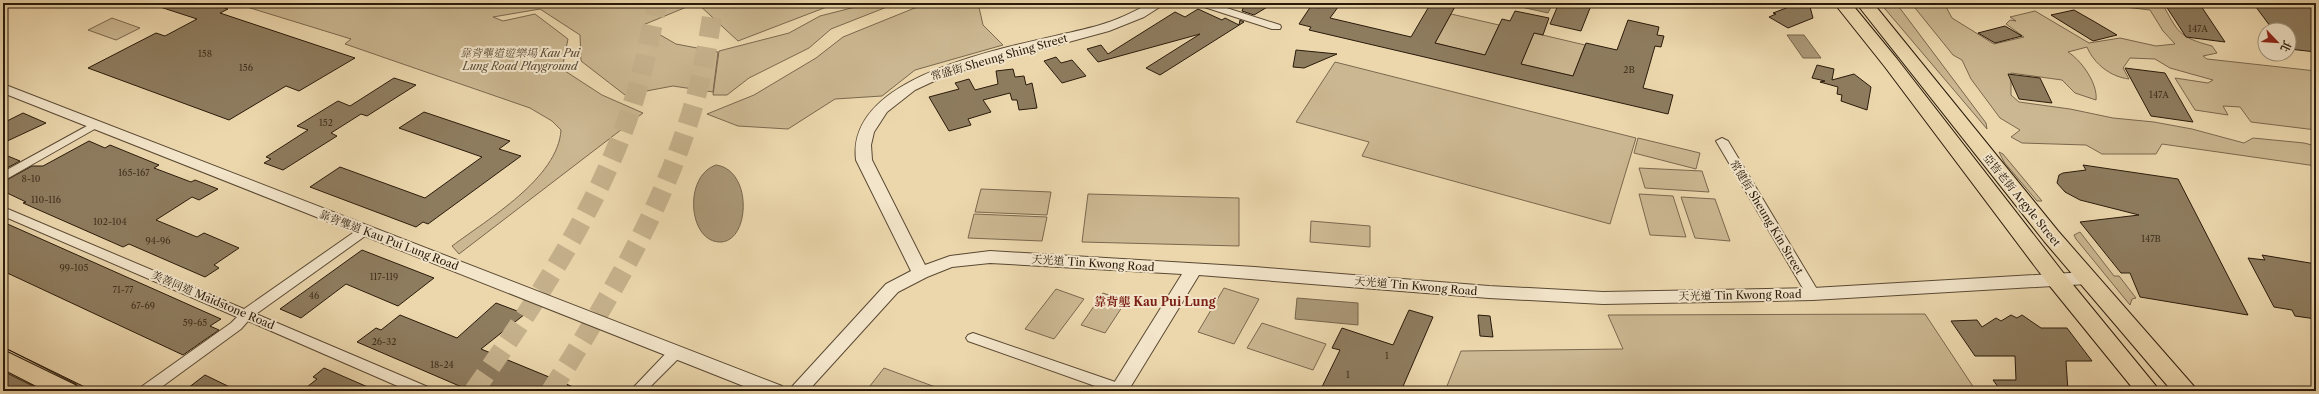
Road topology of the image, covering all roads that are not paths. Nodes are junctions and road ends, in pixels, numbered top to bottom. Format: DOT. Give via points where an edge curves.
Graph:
graph roads {
  1 [pos="1159,3"];
  2 [pos="1201,3"];
  3 [pos="1842,3"];
  4 [pos="1864,3"];
  5 [pos="1276,27"];
  6 [pos="3,88"];
  7 [pos="96,124"];
  8 [pos="1722,141"];
  9 [pos="3,177"];
  10 [pos="3,211"];
  11 [pos="364,231"];
  12 [pos="1194,270"];
  13 [pos="921,273"];
  14 [pos="2087,278"];
  15 [pos="2057,280"];
  16 [pos="1813,294"];
  17 [pos="247,314"];
  18 [pos="973,338"];
  19 [pos="676,352"];
  20 [pos="3,359"];
  21 [pos="1119,390"];
  22 [pos="67,391"];
  23 [pos="146,391"];
  24 [pos="423,391"];
  25 [pos="637,391"];
  26 [pos="775,391"];
  27 [pos="797,391"];
  28 [pos="2148,391"];
  29 [pos="2186,391"];
  1 -- 13 [label="street, 常盛街 Sheung Shing Street" via="1105,27 939,72 904,89 879,112 863,141 864,160"];
  2 -- 5 [label="street"];
  3 -- 15 [label="main road, 亞皆老街 Argyle Street"];
  4 -- 14 [label="main road, 亞皆老街 Argyle Street"];
  6 -- 7 [label="street, 靠背壟道 Kau Pui Lung Road"];
  7 -- 9 [label="street"];
  7 -- 11 [label="street, 靠背壟道 Kau Pui Lung Road"];
  8 -- 16 [label="street, 常健街 Sheung Kin Street"];
  10 -- 17 [label="street, 美善同道 Maidstone Road"];
  11 -- 17 [label="street"];
  11 -- 19 [label="street, 靠背壟道 Kau Pui Lung Road"];
  12 -- 13 [label="street, 天光道 Tin Kwong Road" via="990,257 950,262"];
  12 -- 16 [label="street, 天光道 Tin Kwong Road" via="1572,297"];
  12 -- 21 [label="street"];
  13 -- 27 [label="street, 天光道 Tin Kwong Road" via="892,288"];
  14 -- 15 [label="street, 天光道 Tin Kwong Road"];
  14 -- 29 [label="main road, 亞皆老街 Argyle Street"];
  15 -- 16 [label="street, 天光道 Tin Kwong Road"];
  15 -- 28 [label="main road, 亞皆老街 Argyle Street"];
  17 -- 23 [label="street" via="236,326"];
  17 -- 24 [label="street, 美善同道 Maidstone Road"];
  18 -- 21 [label="street"];
  19 -- 25 [label="street"];
  19 -- 26 [label="street, 靠背壟道 Kau Pui Lung Road"];
  20 -- 22 [label="main road"];
}
